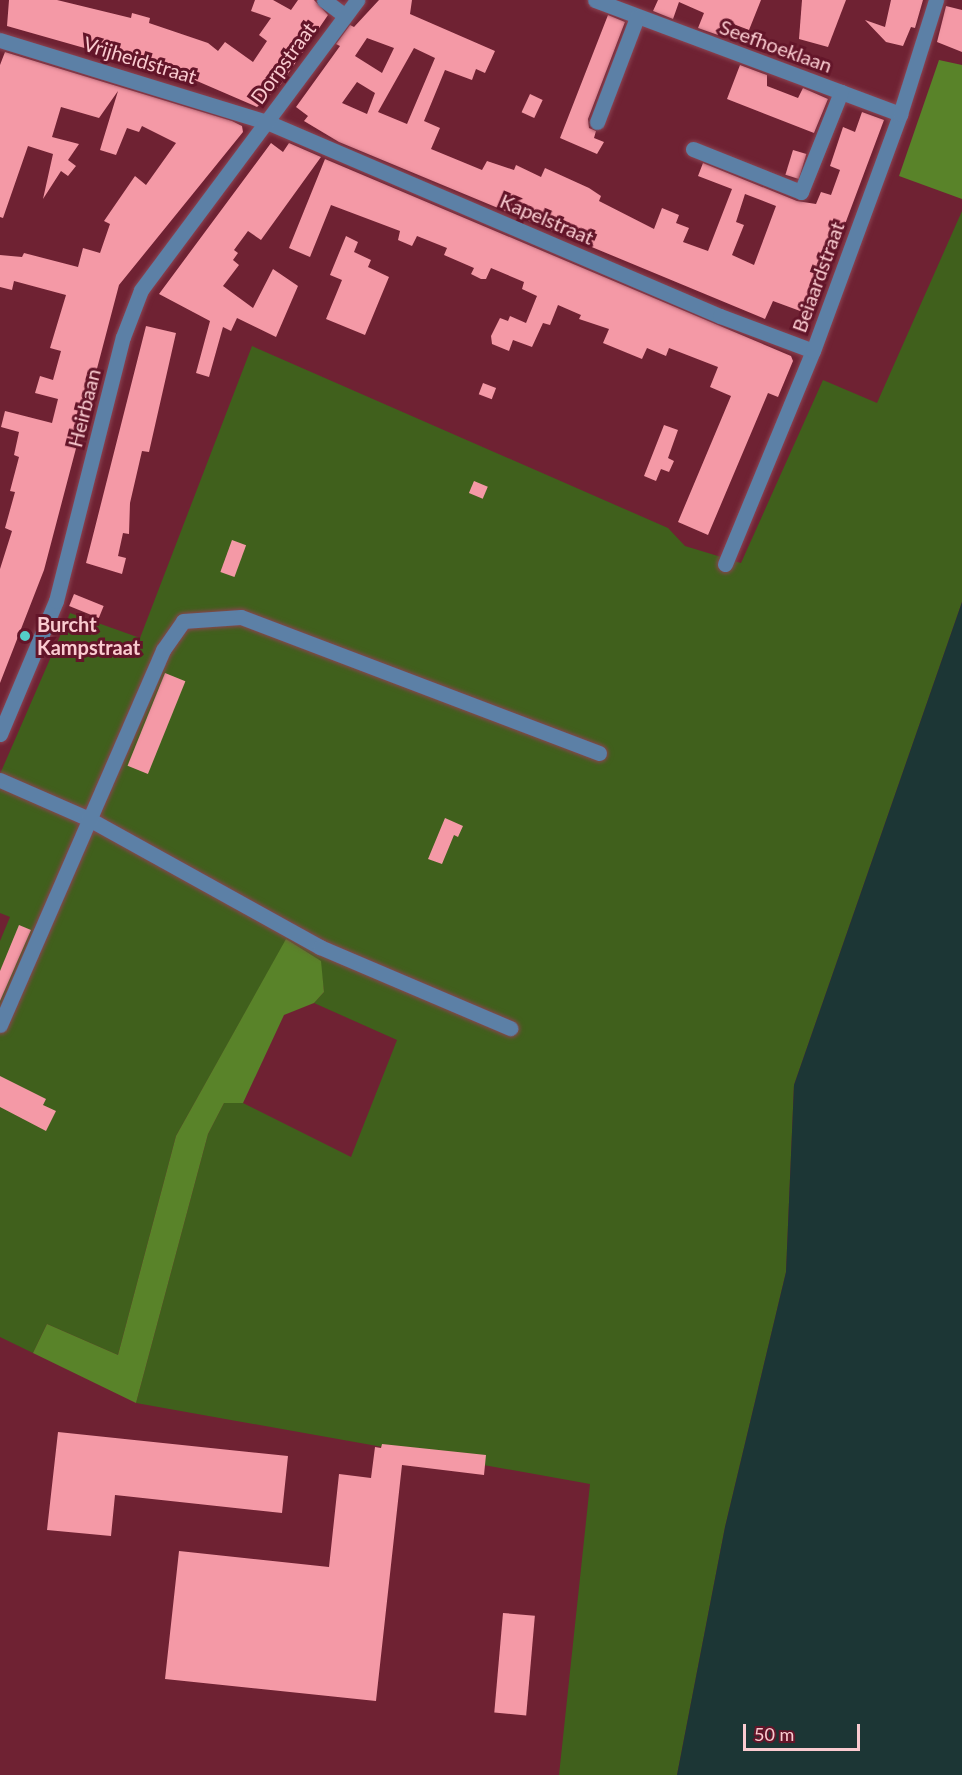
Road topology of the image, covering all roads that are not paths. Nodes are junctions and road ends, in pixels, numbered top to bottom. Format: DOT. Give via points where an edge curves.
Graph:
graph roads {
  1 [pos="324,0"];
  2 [pos="357,0"];
  3 [pos="595,0"];
  4 [pos="936,0"];
  5 [pos="344,15"];
  6 [pos="637,17"];
  7 [pos="0,40"];
  8 [pos="841,92"];
  9 [pos="900,114"];
  10 [pos="267,122"];
  11 [pos="597,122"];
  12 [pos="693,149"];
  13 [pos="813,351"];
  14 [pos="725,564"];
  15 [pos="1,728"];
  16 [pos="599,753"];
  17 [pos="0,780"];
  18 [pos="89,819"];
  19 [pos="0,1025"];
  20 [pos="510,1028"];
  1 -- 5 [label="street"];
  2 -- 5 [label="street, Dorpstraat"];
  3 -- 6 [label="street, Seefhoeklaan"];
  4 -- 9 [label="street, Beiaardstraat"];
  5 -- 10 [label="street, Dorpstraat"];
  6 -- 8 [label="street, Seefhoeklaan"];
  6 -- 11 [label="street"];
  7 -- 10 [label="street, Vrijheidstraat"];
  8 -- 9 [label="street, Seefhoeklaan"];
  8 -- 12 [label="street" via="801,192"];
  9 -- 13 [label="street, Beiaardstraat"];
  10 -- 13 [label="street, Kapelstraat" via="720,316"];
  10 -- 15 [label="street, Heirbaan" via="154,270 132,310 56,601"];
  13 -- 14 [label="street, Beiaardstraat"];
  16 -- 18 [label="street" via="241,617 183,621 163,650 98,807"];
  17 -- 18 [label="street"];
  18 -- 19 [label="street"];
  18 -- 20 [label="street" via="320,947"];
}
